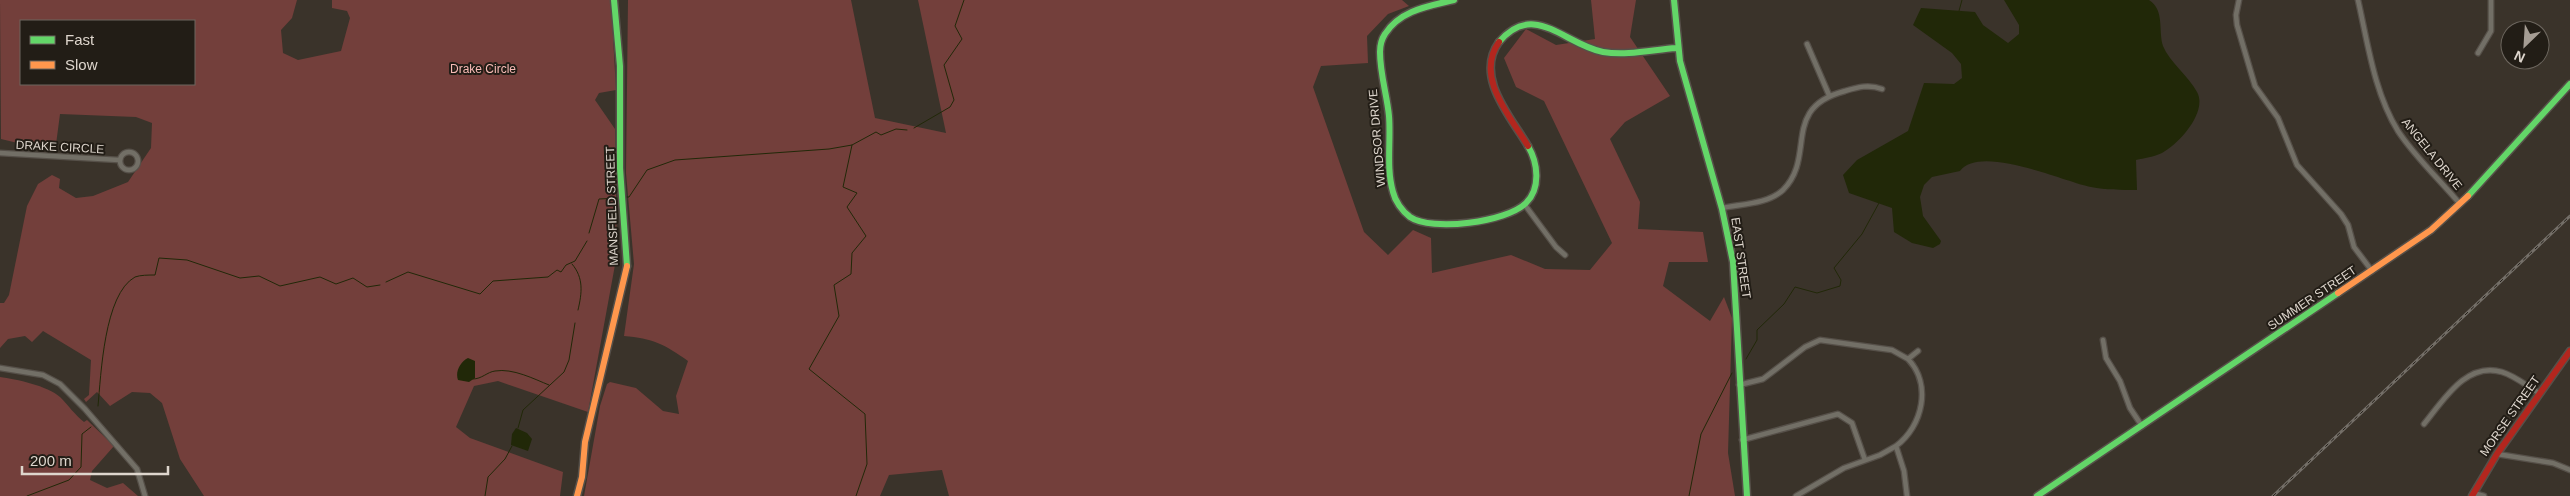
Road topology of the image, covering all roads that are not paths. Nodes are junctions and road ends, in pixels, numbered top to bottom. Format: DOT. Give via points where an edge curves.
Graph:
graph roads {
  1 [pos="614,0"];
  2 [pos="1454,0"];
  3 [pos="1674,0"];
  4 [pos="2238,0"];
  5 [pos="2358,0"];
  6 [pos="2491,0"];
  7 [pos="1807,44"];
  8 [pos="1676,48"];
  9 [pos="2478,53"];
  10 [pos="2570,84"];
  11 [pos="1882,89"];
  12 [pos="1829,95"];
  13 [pos="0,153"];
  14 [pos="119,160"];
  15 [pos="2460,204"];
  16 [pos="1525,205"];
  17 [pos="1722,208"];
  18 [pos="1565,255"];
  19 [pos="2372,271"];
  20 [pos="2103,340"];
  21 [pos="2570,350"];
  22 [pos="1918,351"];
  23 [pos="1908,359"];
  24 [pos="0,368"];
  25 [pos="1739,385"];
  26 [pos="2539,394"];
  27 [pos="2424,424"];
  28 [pos="2142,426"];
  29 [pos="1742,440"];
  30 [pos="1896,446"];
  31 [pos="2497,454"];
  32 [pos="1865,460"];
  33 [pos="2570,470"];
  34 [pos="2473,495"];
  35 [pos="145,496"];
  36 [pos="577,496"];
  37 [pos="1747,496"];
  38 [pos="1796,496"];
  39 [pos="1907,496"];
  40 [pos="2037,496"];
  41 [pos="2484,496"];
  1 -- 36 [label="street, MANSFIELD STREET" via="620,66 622,197 627,266 592,411"];
  2 -- 16 [label="street, WINDSOR DRIVE" via="1402,16 1392,23 1382,41 1380,56 1388,108 1393,193 1399,206 1422,224 1499,217"];
  3 -- 8 [label="street, EAST STREET"];
  4 -- 19 [label="street" via="2237,25 2255,86 2278,118 2296,165 2344,217 2354,247"];
  5 -- 15 [label="street, ANGELA DRIVE" via="2377,83 2389,113 2407,143"];
  6 -- 9 [label="street" via="2491,31"];
  7 -- 12 [label="street"];
  8 -- 16 [label="street" via="1603,52 1536,23 1513,30 1502,38 1491,56 1492,81 1536,167 1533,193"];
  8 -- 17 [label="street, EAST STREET"];
  10 -- 15 [label="street, SUMMER STREET"];
  11 -- 12 [label="street" via="1868,85"];
  12 -- 17 [label="street" via="1810,112 1803,128 1794,173 1784,189 1769,199"];
  13 -- 14 [label="street, DRAKE CIRCLE"];
  14 -- 14 [label="street, DRAKE CIRCLE" via="124,168 131,170 137,166 138,157 130,152"];
  15 -- 19 [label="street, SUMMER STREET" via="2419,239"];
  16 -- 18 [label="street"];
  17 -- 25 [label="street, EAST STREET" via="1732,265"];
  19 -- 28 [label="street, SUMMER STREET"];
  20 -- 28 [label="street" via="2106,358"];
  21 -- 26 [label="street, MORSE STREET"];
  22 -- 23 [label="street"];
  23 -- 25 [label="street" via="1892,350 1820,340 1805,347 1763,380"];
  23 -- 30 [label="street" via="1913,364 1923,397 1919,415"];
  24 -- 35 [label="street" via="43,376 60,384 137,469"];
  25 -- 29 [label="street, EAST STREET"];
  26 -- 27 [label="street" via="2504,373 2478,372 2457,385"];
  26 -- 31 [label="street, MORSE STREET"];
  28 -- 40 [label="street, SUMMER STREET"];
  29 -- 32 [label="street" via="1838,414 1852,423"];
  29 -- 37 [label="street, EAST STREET"];
  30 -- 32 [label="street"];
  30 -- 39 [label="street"];
  31 -- 33 [label="street" via="2552,463"];
  31 -- 34 [label="street, MORSE STREET"];
  32 -- 38 [label="street" via="1844,468"];
  34 -- 41 [label="street"];
}
